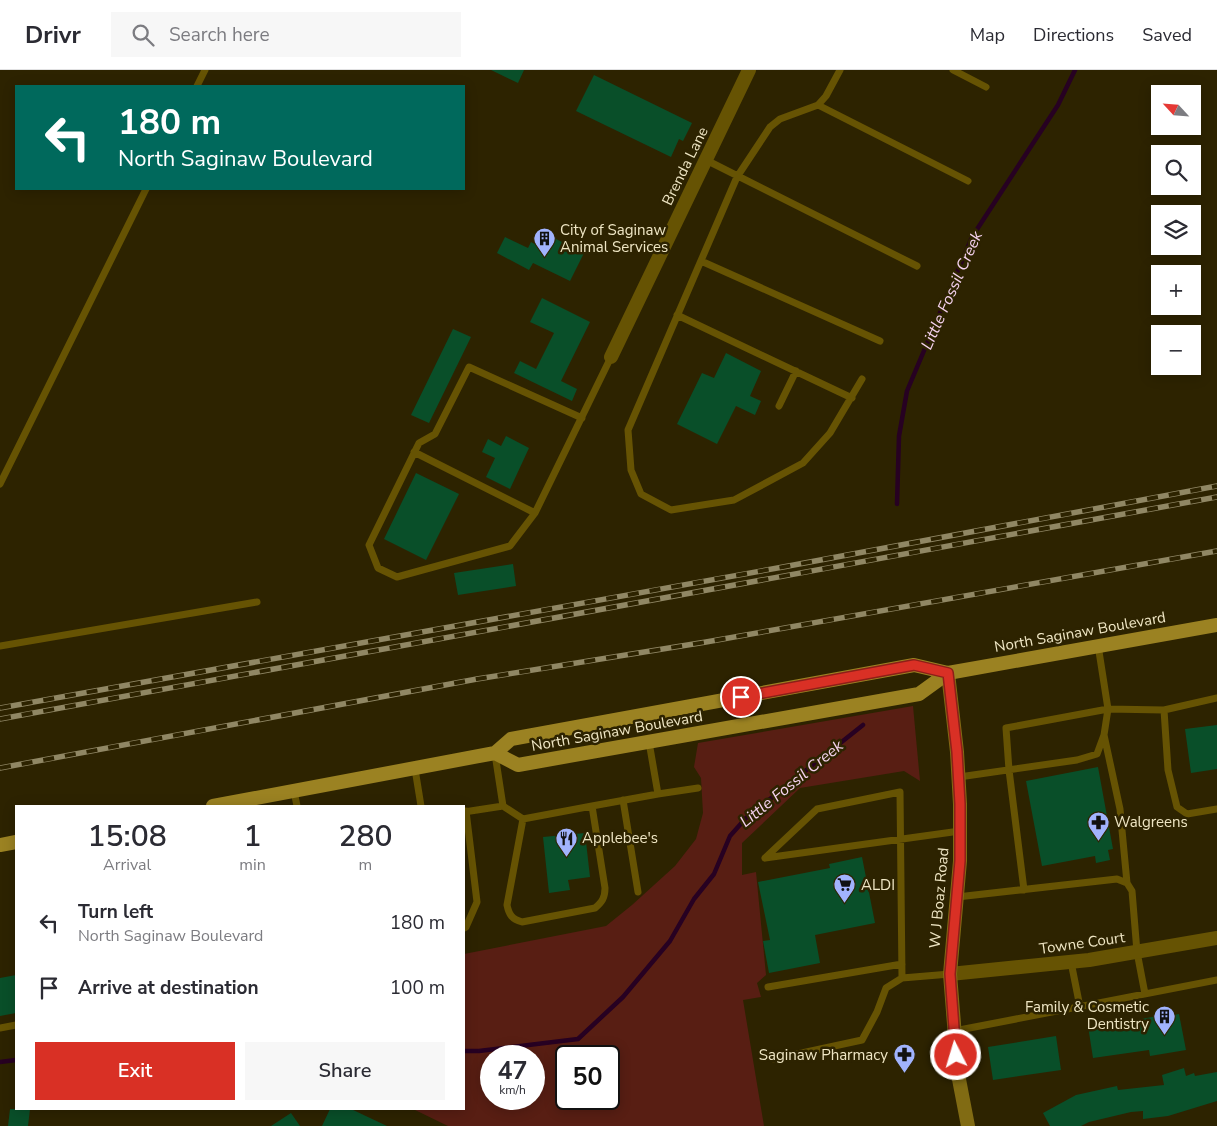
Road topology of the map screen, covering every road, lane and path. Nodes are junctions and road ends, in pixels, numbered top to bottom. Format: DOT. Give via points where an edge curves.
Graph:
graph roads {
  1 [pos="205,70"];
  2 [pos="749,70"];
  3 [pos="840,70"];
  4 [pos="953,70"];
  5 [pos="198,85"];
  6 [pos="986,87"];
  7 [pos="818,105"];
  8 [pos="706,160"];
  9 [pos="737,177"];
  10 [pos="968,182"];
  11 [pos="146,190"];
  12 [pos="701,261"];
  13 [pos="917,266"];
  14 [pos="677,315"];
  15 [pos="880,341"];
  16 [pos="611,358"];
  17 [pos="796,371"];
  18 [pos="862,379"];
  19 [pos="852,398"];
  20 [pos="779,406"];
  21 [pos="582,418"];
  22 [pos="414,452"];
  23 [pos="0,484"];
  24 [pos="535,513"];
  25 [pos="257,602"];
  26 [pos="1217,624"];
  27 [pos="1098,645"];
  28 [pos="0,646"];
  29 [pos="948,673"];
  30 [pos="1217,698"];
  31 [pos="1108,709"];
  32 [pos="1164,710"];
  33 [pos="1104,735"];
  34 [pos="648,742"];
  35 [pos="495,753"];
  36 [pos="416,769"];
  37 [pos="1009,770"];
  38 [pos="959,777"];
  39 [pos="698,788"];
  40 [pos="294,791"];
  41 [pos="658,794"];
  42 [pos="623,800"];
  43 [pos="218,805"];
  44 [pos="297,805"];
  45 [pos="421,805"];
  46 [pos="503,806"];
  47 [pos="592,806"];
  48 [pos="1217,809"];
  49 [pos="465,811"];
  50 [pos="523,818"];
  51 [pos="960,831"];
  52 [pos="901,838"];
  53 [pos="15,842"];
  54 [pos="0,845"];
  55 [pos="1127,883"];
  56 [pos="1024,890"];
  57 [pos="638,892"];
  58 [pos="957,897"];
  59 [pos="465,928"];
  60 [pos="1217,938"];
  61 [pos="1137,952"];
  62 [pos="1071,962"];
  63 [pos="902,964"];
  64 [pos="950,974"];
  65 [pos="902,978"];
  66 [pos="1217,980"];
  67 [pos="768,988"];
  68 [pos="1145,994"];
  69 [pos="1080,1007"];
  70 [pos="15,1025"];
  71 [pos="0,1028"];
  72 [pos="954,1031"];
  73 [pos="774,1059"];
  74 [pos="968,1126"];
  1 -- 5 [label="lane"];
  2 -- 8 [label="street, Brenda Lane"];
  3 -- 7 [label="lane"];
  4 -- 6 [label="lane"];
  7 -- 9 [label="lane" via="780,119 770,127"];
  7 -- 10 [label="lane"];
  8 -- 9 [label="lane"];
  8 -- 16 [label="street, Brenda Lane"];
  9 -- 12 [label="lane"];
  9 -- 13 [label="lane"];
  11 -- 23 [label="lane"];
  12 -- 14 [label="lane"];
  12 -- 15 [label="lane"];
  14 -- 17 [label="lane"];
  14 -- 19 [label="lane" via="628,430 631,470 641,494 671,510 734,500 803,463 830,433"];
  16 -- 21 [label="lane"];
  17 -- 19 [label="lane"];
  17 -- 20 [label="lane"];
  18 -- 19 [label="lane"];
  21 -- 22 [label="lane" via="469,366 435,434 419,443"];
  21 -- 24 [label="lane"];
  22 -- 24 [label="lane"];
  22 -- 24 [label="lane" via="368,545 378,568 397,577 510,546"];
  25 -- 28 [label="lane"];
  26 -- 27 [label="main road, North Saginaw Boulevard"];
  27 -- 29 [label="main road, North Saginaw Boulevard"];
  27 -- 31 [label="lane"];
  29 -- 34 [label="main road, North Saginaw Boulevard" via="919,694"];
  29 -- 35 [label="main road, North Saginaw Boulevard" via="914,665 511,740"];
  29 -- 38 [label="main road, W J Boaz Road"];
  30 -- 32 [label="lane"];
  31 -- 32 [label="lane"];
  31 -- 33 [label="lane"];
  31 -- 37 [label="lane" via="1006,728"];
  32 -- 48 [label="lane" via="1168,770 1177,807 1187,814"];
  33 -- 37 [label="lane" via="1097,754"];
  33 -- 55 [label="lane" via="1120,809"];
  34 -- 35 [label="main road, North Saginaw Boulevard" via="518,766"];
  34 -- 41 [label="lane"];
  35 -- 36 [label="main road, North Saginaw Boulevard"];
  35 -- 46 [label="lane"];
  36 -- 40 [label="main road, North Saginaw Boulevard"];
  36 -- 45 [label="lane"];
  37 -- 38 [label="lane"];
  37 -- 56 [label="lane"];
  38 -- 51 [label="main road, W J Boaz Road"];
  39 -- 41 [label="lane"];
  40 -- 43 [label="main road, North Saginaw Boulevard"];
  40 -- 44 [label="lane"];
  41 -- 42 [label="lane"];
  42 -- 47 [label="lane"];
  42 -- 57 [label="lane"];
  46 -- 49 [label="lane"];
  46 -- 50 [label="lane"];
  47 -- 50 [label="lane"];
  47 -- 50 [label="lane" via="605,897 595,908 522,922 508,914 507,905"];
  49 -- 59 [label="lane" via="477,902"];
  51 -- 52 [label="lane"];
  51 -- 58 [label="main road, W J Boaz Road"];
  52 -- 52 [label="lane" via="882,841 765,858 817,809 900,792"];
  52 -- 63 [label="lane"];
  53 -- 54 [label="main road"];
  55 -- 56 [label="lane" via="1117,879"];
  55 -- 61 [label="lane" via="1132,891"];
  56 -- 58 [label="lane"];
  58 -- 64 [label="main road, W J Boaz Road"];
  60 -- 61 [label="street, Towne Court"];
  61 -- 62 [label="street, Towne Court"];
  61 -- 68 [label="lane"];
  62 -- 64 [label="street, Towne Court"];
  62 -- 69 [label="lane"];
  63 -- 65 [label="lane"];
  63 -- 67 [label="lane"];
  64 -- 65 [label="lane"];
  64 -- 72 [label="main road, W J Boaz Road"];
  65 -- 73 [label="lane" via="886,988 862,1040"];
  66 -- 68 [label="lane"];
  68 -- 69 [label="lane"];
  69 -- 72 [label="lane"];
  70 -- 71 [label="lane"];
  72 -- 74 [label="main road, W J Boaz Road"];
}
